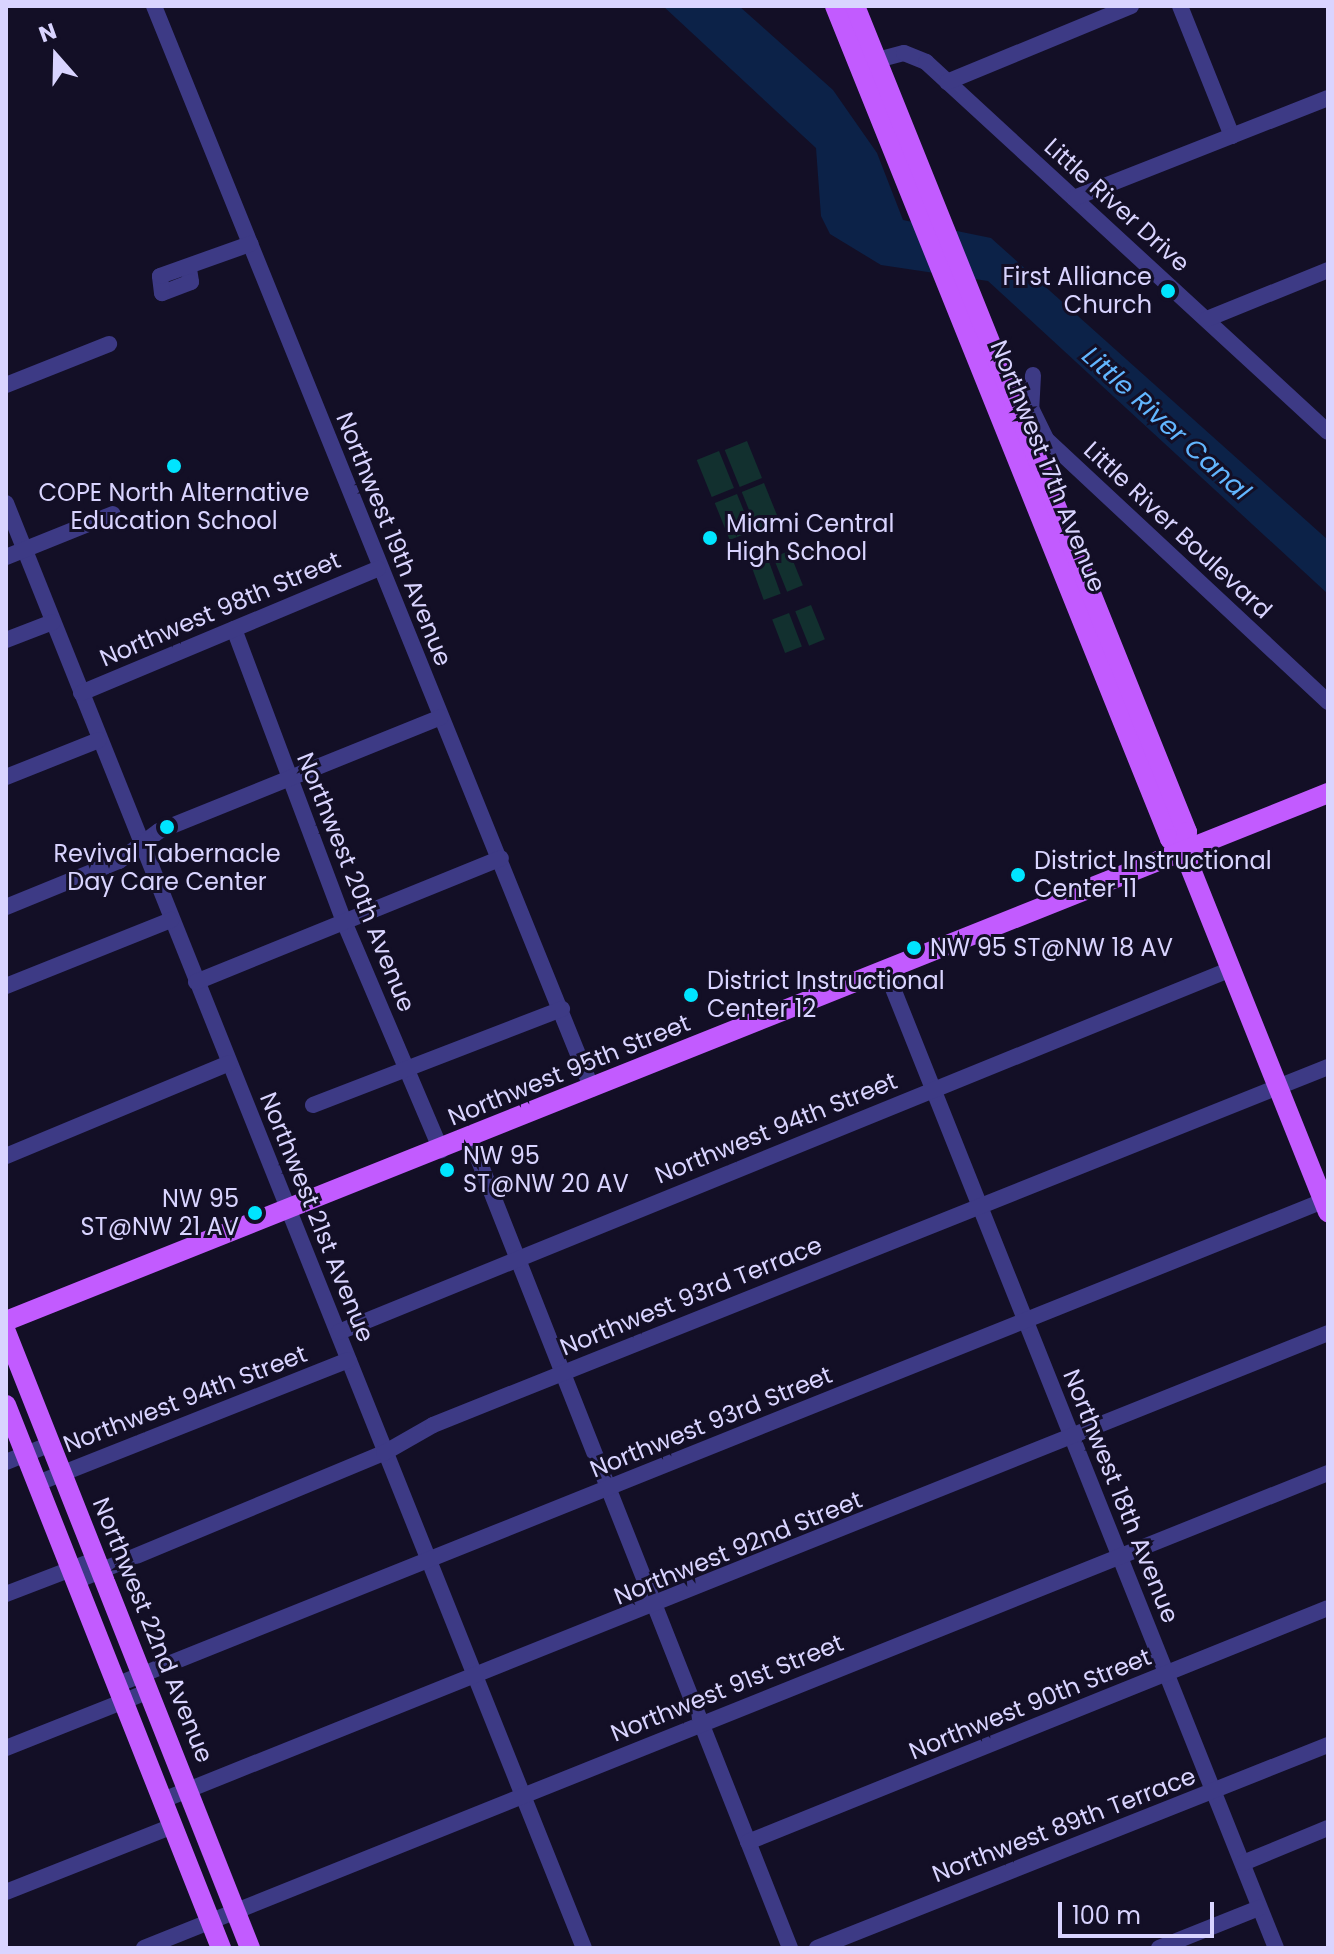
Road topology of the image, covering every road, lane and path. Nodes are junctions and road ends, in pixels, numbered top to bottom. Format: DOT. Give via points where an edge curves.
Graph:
graph roads {
  1 [pos="154,6"];
  2 [pos="835,6"];
  3 [pos="855,6"];
  4 [pos="1131,6"];
  5 [pos="1180,6"];
  6 [pos="867,62"];
  7 [pos="947,82"];
  8 [pos="1328,98"];
  9 [pos="1232,136"];
  10 [pos="1074,198"];
  11 [pos="250,244"];
  12 [pos="189,269"];
  13 [pos="1328,270"];
  14 [pos="1207,319"];
  15 [pos="109,344"];
  16 [pos="1033,375"];
  17 [pos="6,385"];
  18 [pos="1328,432"];
  19 [pos="6,503"];
  20 [pos="1046,506"];
  21 [pos="113,514"];
  22 [pos="24,549"];
  23 [pos="6,557"];
  24 [pos="378,569"];
  25 [pos="1067,584"];
  26 [pos="1099,618"];
  27 [pos="53,622"];
  28 [pos="234,629"];
  29 [pos="6,640"];
  30 [pos="1104,652"];
  31 [pos="81,693"];
  32 [pos="1328,702"];
  33 [pos="441,717"];
  34 [pos="99,740"];
  35 [pos="6,777"];
  36 [pos="289,780"];
  37 [pos="1328,793"];
  38 [pos="140,845"];
  39 [pos="1184,852"];
  40 [pos="501,858"];
  41 [pos="6,907"];
  42 [pos="171,920"];
  43 [pos="345,924"];
  44 [pos="1231,969"];
  45 [pos="886,971"];
  46 [pos="196,982"];
  47 [pos="6,986"];
  48 [pos="562,1009"];
  49 [pos="229,1063"];
  50 [pos="1328,1067"];
  51 [pos="407,1069"];
  52 [pos="1278,1088"];
  53 [pos="592,1089"];
  54 [pos="934,1090"];
  55 [pos="313,1105"];
  56 [pos="470,1138"];
  57 [pos="441,1150"];
  58 [pos="6,1156"];
  59 [pos="1320,1167"];
  60 [pos="1326,1206"];
  61 [pos="981,1207"];
  62 [pos="291,1210"];
  63 [pos="518,1258"];
  64 [pos="6,1321"];
  65 [pos="1024,1323"];
  66 [pos="6,1332"];
  67 [pos="339,1332"];
  68 [pos="1328,1333"];
  69 [pos="349,1360"];
  70 [pos="563,1373"];
  71 [pos="6,1405"];
  72 [pos="1077,1437"];
  73 [pos="51,1444"];
  74 [pos="384,1453"];
  75 [pos="26,1454"];
  76 [pos="6,1462"];
  77 [pos="63,1473"];
  78 [pos="1328,1473"];
  79 [pos="38,1483"];
  80 [pos="609,1488"];
  81 [pos="1118,1557"];
  82 [pos="428,1561"];
  83 [pos="99,1565"];
  84 [pos="74,1575"];
  85 [pos="6,1594"];
  86 [pos="656,1607"];
  87 [pos="1328,1608"];
  88 [pos="475,1675"];
  89 [pos="1167,1675"];
  90 [pos="146,1683"];
  91 [pos="119,1693"];
  92 [pos="701,1723"];
  93 [pos="1328,1745"];
  94 [pos="6,1748"];
  95 [pos="189,1789"];
  96 [pos="1213,1792"];
  97 [pos="526,1796"];
  98 [pos="163,1800"];
  99 [pos="173,1826"];
  100 [pos="1328,1828"];
  101 [pos="748,1842"];
  102 [pos="1243,1863"];
  103 [pos="6,1892"];
  104 [pos="1259,1908"];
  105 [pos="237,1911"];
  106 [pos="210,1921"];
  107 [pos="578,1946"];
  108 [pos="144,1948"];
  109 [pos="221,1948"];
  110 [pos="250,1948"];
  111 [pos="790,1948"];
  112 [pos="817,1948"];
  113 [pos="1159,1948"];
  114 [pos="1276,1948"];
  1 -- 11 [label="street, Northwest 19th Avenue"];
  2 -- 6 [label="main road, Northwest 17th Avenue"];
  3 -- 6 [label="main road, Northwest 17th Avenue"];
  4 -- 7 [label="street"];
  5 -- 9 [label="street"];
  6 -- 7 [label="street, Little River Drive" via="912,54"];
  6 -- 20 [label="main road, Northwest 17th Avenue" via="942,222"];
  6 -- 20 [label="main road, Northwest 17th Avenue" via="920,220"];
  7 -- 10 [label="street, Little River Drive"];
  8 -- 9 [label="street"];
  9 -- 10 [label="street"];
  10 -- 14 [label="street, Little River Drive"];
  11 -- 12 [label="street"];
  11 -- 24 [label="street, Northwest 19th Avenue"];
  13 -- 14 [label="street"];
  14 -- 18 [label="street, Little River Drive"];
  15 -- 17 [label="street"];
  16 -- 32 [label="street, Little River Boulevard" via="1031,408 1046,439"];
  19 -- 22 [label="street, Northwest 21st Avenue"];
  20 -- 25 [label="main road, Northwest 17th Avenue"];
  20 -- 26 [label="main road, Northwest 17th Avenue"];
  21 -- 22 [label="street"];
  22 -- 23 [label="street"];
  22 -- 27 [label="street, Northwest 21st Avenue"];
  24 -- 28 [label="street, Northwest 98th Street"];
  24 -- 33 [label="street, Northwest 19th Avenue"];
  25 -- 26 [label="main road" via="1078,585"];
  25 -- 30 [label="main road, Northwest 17th Avenue"];
  26 -- 30 [label="main road, Northwest 17th Avenue"];
  27 -- 29 [label="street"];
  27 -- 31 [label="street, Northwest 21st Avenue"];
  28 -- 31 [label="street, Northwest 98th Street"];
  28 -- 36 [label="street, Northwest 20th Avenue"];
  30 -- 39 [label="main road, Northwest 17th Avenue" via="1170,839"];
  31 -- 34 [label="street, Northwest 21st Avenue"];
  33 -- 36 [label="street"];
  33 -- 40 [label="street, Northwest 19th Avenue"];
  34 -- 35 [label="street"];
  34 -- 38 [label="street, Northwest 21st Avenue"];
  36 -- 38 [label="street" via="159,831"];
  36 -- 43 [label="street, Northwest 20th Avenue"];
  37 -- 39 [label="main road, Northwest 95th Street"];
  38 -- 41 [label="street" via="119,861"];
  38 -- 42 [label="street, Northwest 21st Avenue"];
  39 -- 44 [label="main road, Northwest 17th Avenue"];
  39 -- 45 [label="main road, Northwest 95th Street"];
  40 -- 43 [label="street"];
  40 -- 48 [label="street, Northwest 19th Avenue"];
  42 -- 46 [label="street, Northwest 21st Avenue"];
  42 -- 47 [label="street"];
  43 -- 46 [label="street"];
  43 -- 51 [label="street, Northwest 20th Avenue"];
  44 -- 52 [label="main road, Northwest 17th Avenue"];
  44 -- 54 [label="street, Northwest 94th Street"];
  45 -- 53 [label="main road, Northwest 95th Street"];
  45 -- 54 [label="street, Northwest 18th Avenue"];
  46 -- 49 [label="street, Northwest 21st Avenue"];
  48 -- 51 [label="street"];
  48 -- 53 [label="street, Northwest 19th Avenue"];
  49 -- 58 [label="street"];
  49 -- 62 [label="street, Northwest 21st Avenue"];
  50 -- 52 [label="street, Northwest 93rd Terrace"];
  51 -- 55 [label="street"];
  51 -- 57 [label="street, Northwest 20th Avenue"];
  52 -- 59 [label="main road, Northwest 17th Avenue"];
  52 -- 61 [label="street, Northwest 93rd Terrace"];
  53 -- 56 [label="main road, Northwest 95th Street"];
  54 -- 61 [label="street, Northwest 18th Avenue"];
  54 -- 63 [label="street, Northwest 94th Street"];
  56 -- 57 [label="main road, Northwest 95th Street"];
  56 -- 63 [label="street"];
  57 -- 62 [label="main road, Northwest 95th Street"];
  59 -- 60 [label="main road, Northwest 17th Avenue"];
  60 -- 65 [label="street, Northwest 93rd Street"];
  61 -- 65 [label="street, Northwest 18th Avenue"];
  61 -- 70 [label="street, Northwest 93rd Terrace"];
  62 -- 64 [label="main road, Northwest 95th Street"];
  62 -- 67 [label="street, Northwest 21st Avenue"];
  63 -- 67 [label="street, Northwest 94th Street"];
  63 -- 70 [label="street"];
  65 -- 72 [label="street, Northwest 18th Avenue"];
  65 -- 80 [label="street, Northwest 93rd Street"];
  66 -- 73 [label="main road, Northwest 22nd Avenue"];
  67 -- 69 [label="street, Northwest 21st Avenue"];
  68 -- 72 [label="street, Northwest 92nd Street"];
  69 -- 74 [label="street, Northwest 21st Avenue"];
  69 -- 77 [label="street, Northwest 94th Street"];
  70 -- 74 [label="street, Northwest 93rd Terrace" via="433,1425"];
  70 -- 80 [label="street"];
  71 -- 75 [label="main road"];
  72 -- 81 [label="street, Northwest 18th Avenue"];
  72 -- 86 [label="street, Northwest 92nd Street"];
  73 -- 75 [label="street, Northwest 94th Street"];
  73 -- 77 [label="main road, Northwest 22nd Avenue"];
  74 -- 82 [label="street, Northwest 21st Avenue"];
  74 -- 83 [label="street, Northwest 93rd Terrace"];
  75 -- 76 [label="street, Northwest 94th Street"];
  75 -- 79 [label="main road"];
  77 -- 79 [label="street, Northwest 94th Street"];
  77 -- 83 [label="main road, Northwest 22nd Avenue"];
  78 -- 81 [label="street, Northwest 91st Street"];
  79 -- 84 [label="main road"];
  80 -- 82 [label="street, Northwest 93rd Street"];
  80 -- 86 [label="street"];
  81 -- 89 [label="street, Northwest 18th Avenue"];
  81 -- 92 [label="street, Northwest 91st Street"];
  82 -- 88 [label="street, Northwest 21st Avenue"];
  82 -- 90 [label="street, Northwest 93rd Street"];
  83 -- 84 [label="street, Northwest 93rd Terrace"];
  83 -- 90 [label="main road, Northwest 22nd Avenue"];
  84 -- 85 [label="street, Northwest 93rd Terrace"];
  84 -- 91 [label="main road"];
  86 -- 88 [label="street, Northwest 92nd Street"];
  86 -- 92 [label="street"];
  87 -- 89 [label="street, Northwest 90th Street"];
  88 -- 95 [label="street, Northwest 92nd Street"];
  88 -- 97 [label="street, Northwest 21st Avenue"];
  89 -- 96 [label="street, Northwest 18th Avenue"];
  89 -- 101 [label="street, Northwest 90th Street"];
  90 -- 91 [label="street, Northwest 93rd Street"];
  90 -- 95 [label="main road, Northwest 22nd Avenue"];
  91 -- 94 [label="street, Northwest 93rd Street"];
  91 -- 98 [label="main road"];
  92 -- 97 [label="street, Northwest 91st Street"];
  92 -- 101 [label="street"];
  93 -- 96 [label="street, Northwest 89th Terrace"];
  95 -- 98 [label="street, Northwest 92nd Street"];
  95 -- 105 [label="main road, Northwest 22nd Avenue"];
  96 -- 102 [label="street, Northwest 18th Avenue"];
  96 -- 112 [label="street, Northwest 89th Terrace"];
  97 -- 105 [label="street, Northwest 91st Street"];
  97 -- 107 [label="street, Northwest 21st Avenue"];
  98 -- 99 [label="main road"];
  99 -- 103 [label="street"];
  99 -- 106 [label="main road"];
  100 -- 102 [label="street"];
  101 -- 111 [label="street"];
  102 -- 104 [label="street, Northwest 18th Avenue"];
  104 -- 113 [label="street"];
  104 -- 114 [label="street, Northwest 18th Avenue"];
  105 -- 106 [label="street, Northwest 91st Street"];
  105 -- 110 [label="main road, Northwest 22nd Avenue"];
  106 -- 108 [label="street, Northwest 91st Street"];
  106 -- 109 [label="main road"];
}
